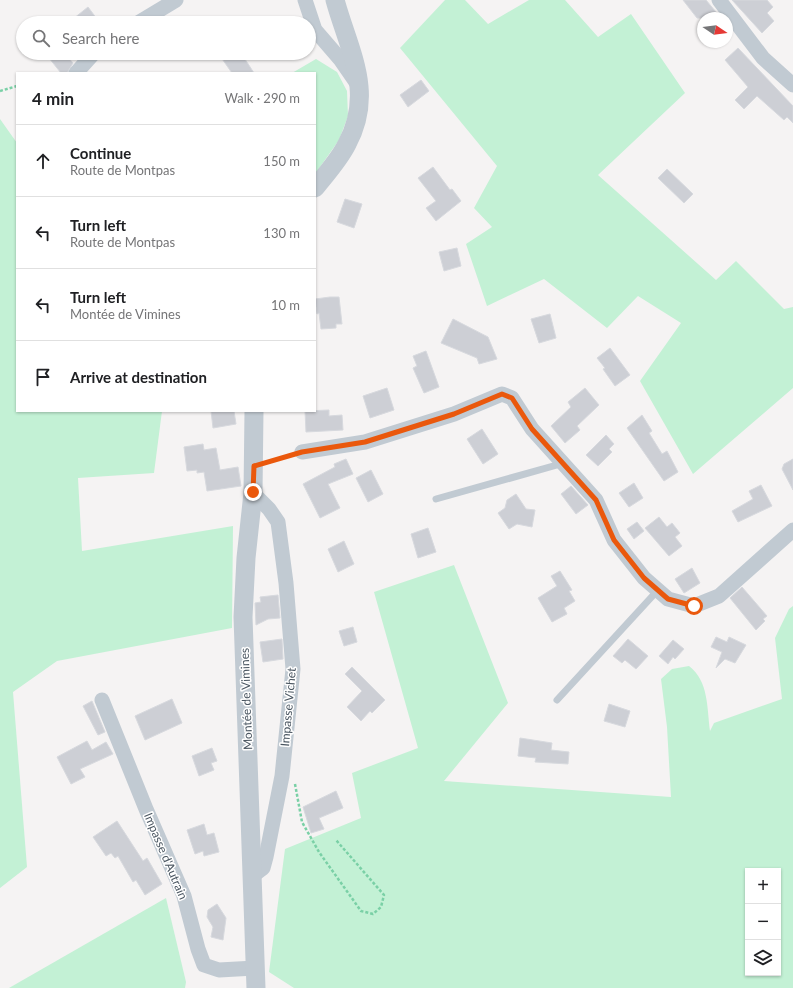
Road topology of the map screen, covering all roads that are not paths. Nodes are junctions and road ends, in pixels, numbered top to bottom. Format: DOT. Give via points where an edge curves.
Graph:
graph roads {
  1 [pos="176,0"];
  2 [pos="305,0"];
  3 [pos="335,0"];
  4 [pos="719,0"];
  5 [pos="150,16"];
  6 [pos="310,16"];
  7 [pos="316,31"];
  8 [pos="88,60"];
  9 [pos="77,72"];
  10 [pos="793,85"];
  11 [pos="360,89"];
  12 [pos="316,187"];
  13 [pos="254,412"];
  14 [pos="302,452"];
  15 [pos="564,463"];
  16 [pos="253,492"];
  17 [pos="436,499"];
  18 [pos="793,530"];
  19 [pos="658,590"];
  20 [pos="102,700"];
  21 [pos="557,700"];
  22 [pos="252,877"];
  23 [pos="255,968"];
  24 [pos="256,988"];
  1 -- 5 [label="street"];
  2 -- 6 [label="street"];
  3 -- 11 [label="street"];
  4 -- 10 [label="street" via="763,58"];
  7 -- 11 [label="street" via="340,59"];
  8 -- 9 [label="street"];
  11 -- 12 [label="street" via="359,112 347,145"];
  13 -- 16 [label="street, Montée de Vimines"];
  14 -- 15 [label="street" via="365,442 454,414 502,394 512,398 532,429"];
  15 -- 17 [label="lane"];
  15 -- 19 [label="street" via="596,500 614,540 644,578"];
  16 -- 22 [label="street, Montée de Vimines" via="243,617"];
  16 -- 22 [label="street, Impasse Vichet" via="278,522 293,669 281,783 263,868"];
  18 -- 19 [label="street" via="719,596 694,606 668,599"];
  19 -- 21 [label="lane"];
  20 -- 23 [label="street, Impasse d'Autrain" via="184,896 204,964 219,970"];
  22 -- 23 [label="street, Montée de Vimines"];
  23 -- 24 [label="street, Montée de Vimines"];
}
